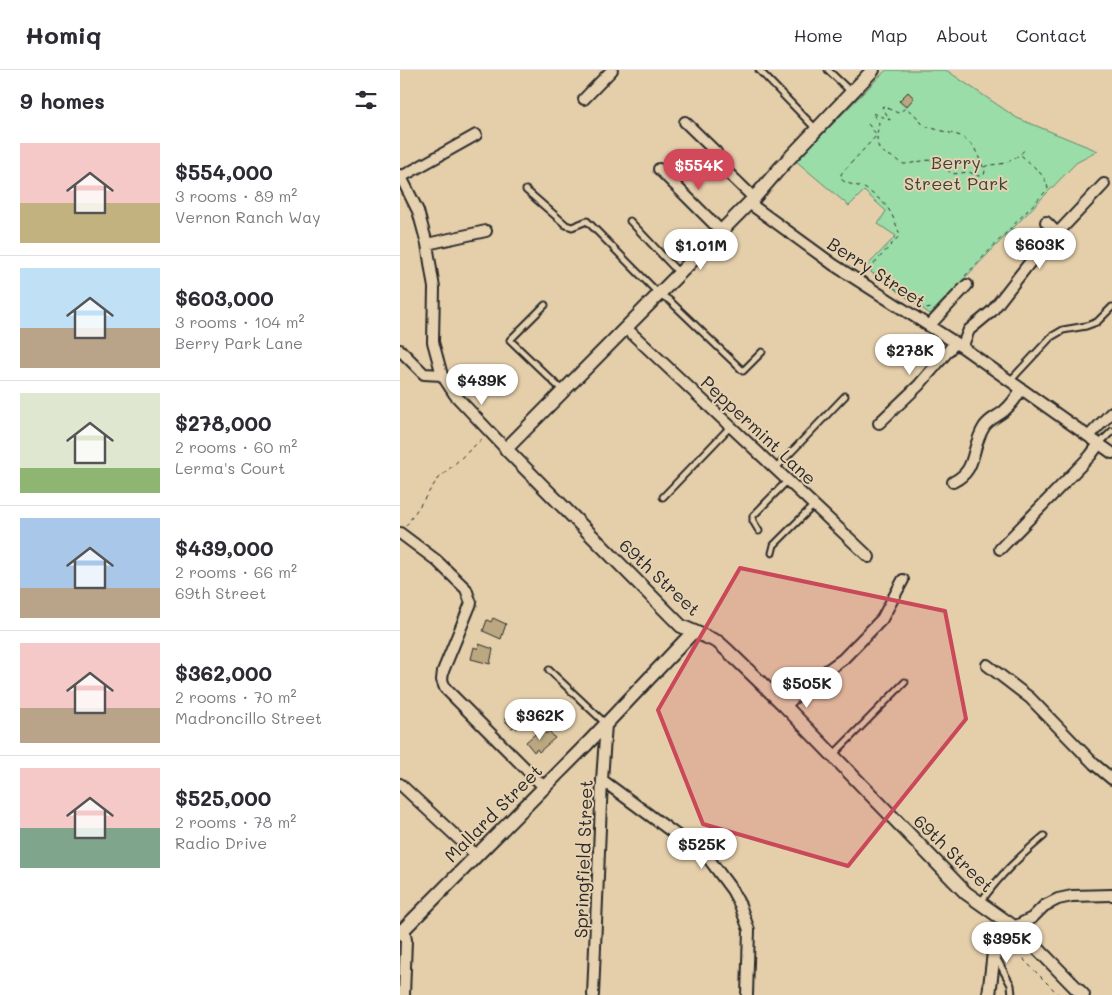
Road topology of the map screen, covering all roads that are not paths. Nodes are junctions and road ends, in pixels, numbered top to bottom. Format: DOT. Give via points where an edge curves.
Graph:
graph roads {
  1 [pos="612,70"];
  2 [pos="759,70"];
  3 [pos="828,70"];
  4 [pos="873,70"];
  5 [pos="852,93"];
  6 [pos="584,99"];
  7 [pos="685,122"];
  8 [pos="816,129"];
  9 [pos="476,135"];
  10 [pos="659,169"];
  11 [pos="401,176"];
  12 [pos="1104,184"];
  13 [pos="526,190"];
  14 [pos="752,200"];
  15 [pos="630,221"];
  16 [pos="1046,222"];
  17 [pos="486,231"];
  18 [pos="721,231"];
  19 [pos="1057,233"];
  20 [pos="427,244"];
  21 [pos="680,274"];
  22 [pos="964,282"];
  23 [pos="659,294"];
  24 [pos="545,305"];
  25 [pos="1112,307"];
  26 [pos="929,326"];
  27 [pos="626,328"];
  28 [pos="958,345"];
  29 [pos="400,350"];
  30 [pos="762,352"];
  31 [pos="442,375"];
  32 [pos="1009,382"];
  33 [pos="1021,389"];
  34 [pos="564,391"];
  35 [pos="845,396"];
  36 [pos="1112,412"];
  37 [pos="879,423"];
  38 [pos="731,425"];
  39 [pos="1112,430"];
  40 [pos="1089,436"];
  41 [pos="1099,444"];
  42 [pos="506,449"];
  43 [pos="1112,453"];
  44 [pos="776,468"];
  45 [pos="788,480"];
  46 [pos="953,482"];
  47 [pos="663,497"];
  48 [pos="814,504"];
  49 [pos="759,531"];
  50 [pos="400,534"];
  51 [pos="1000,549"];
  52 [pos="772,553"];
  53 [pos="869,557"];
  54 [pos="902,580"];
  55 [pos="693,632"];
  56 [pos="987,665"];
  57 [pos="549,670"];
  58 [pos="905,682"];
  59 [pos="785,706"];
  60 [pos="606,724"];
  61 [pos="833,755"];
  62 [pos="1112,779"];
  63 [pos="602,780"];
  64 [pos="401,787"];
  65 [pos="544,787"];
  66 [pos="1044,836"];
  67 [pos="476,855"];
  68 [pos="1112,895"];
  69 [pos="980,904"];
  70 [pos="1014,927"];
  71 [pos="402,931"];
  72 [pos="994,954"];
  73 [pos="404,995"];
  74 [pos="593,995"];
  75 [pos="747,995"];
  76 [pos="990,995"];
  77 [pos="1012,995"];
  78 [pos="1083,995"];
  1 -- 6 [label="street"];
  2 -- 8 [label="lane"];
  3 -- 5 [label="lane"];
  4 -- 5 [label="street"];
  5 -- 8 [label="street"];
  7 -- 14 [label="street, Berry Street" via="716,152 722,167"];
  8 -- 14 [label="street"];
  9 -- 11 [label="street"];
  10 -- 18 [label="street"];
  11 -- 20 [label="street, 69th Street" via="418,212"];
  12 -- 19 [label="street"];
  13 -- 23 [label="lane" via="566,225 572,227 587,221"];
  14 -- 18 [label="street"];
  14 -- 26 [label="street, Berry Street" via="834,265"];
  15 -- 21 [label="lane"];
  16 -- 19 [label="street"];
  17 -- 20 [label="street"];
  18 -- 21 [label="street"];
  19 -- 28 [label="street" via="992,311 969,330"];
  20 -- 31 [label="street, 69th Street" via="434,288 433,342"];
  21 -- 23 [label="street"];
  22 -- 26 [label="street"];
  23 -- 27 [label="street"];
  23 -- 30 [label="lane" via="743,371"];
  24 -- 34 [label="lane" via="510,340"];
  25 -- 32 [label="lane" via="1097,322 1062,330 1051,337"];
  26 -- 28 [label="street, Berry Street"];
  27 -- 34 [label="street"];
  27 -- 38 [label="street, Peppermint Lane"];
  28 -- 32 [label="street, Berry Street"];
  28 -- 37 [label="street"];
  29 -- 31 [label="street" via="424,374"];
  31 -- 42 [label="street, 69th Street" via="455,395"];
  32 -- 33 [label="street, Berry Street"];
  33 -- 40 [label="street, Berry Street"];
  33 -- 46 [label="street" via="1004,412 985,425 967,472"];
  34 -- 42 [label="street"];
  35 -- 44 [label="lane"];
  36 -- 40 [label="street"];
  38 -- 44 [label="street, Peppermint Lane"];
  38 -- 47 [label="lane"];
  39 -- 41 [label="lane"];
  40 -- 41 [label="street, Berry Street"];
  41 -- 43 [label="street, Berry Street"];
  41 -- 51 [label="street"];
  42 -- 55 [label="street, 69th Street" via="681,626"];
  44 -- 45 [label="street, Peppermint Lane"];
  45 -- 48 [label="street, Peppermint Lane"];
  45 -- 49 [label="lane" via="753,516"];
  48 -- 52 [label="lane" via="774,545"];
  48 -- 53 [label="street, Peppermint Lane"];
  50 -- 65 [label="street" via="436,560 466,588 471,603 443,671 445,688"];
  54 -- 59 [label="street" via="882,619 843,659"];
  55 -- 59 [label="street, 69th Street" via="718,642"];
  55 -- 60 [label="street, Mallard Street"];
  56 -- 62 [label="street" via="1030,698"];
  57 -- 60 [label="lane"];
  58 -- 61 [label="lane"];
  59 -- 61 [label="street, 69th Street"];
  60 -- 63 [label="street, Springfield Street"];
  60 -- 65 [label="street, Mallard Street"];
  61 -- 69 [label="street, 69th Street"];
  63 -- 74 [label="street, Springfield Street"];
  63 -- 75 [label="street" via="709,859 732,890 749,930"];
  64 -- 67 [label="street"];
  65 -- 67 [label="street, Mallard Street"];
  66 -- 69 [label="lane" via="1010,865"];
  67 -- 71 [label="street, Mallard Street"];
  68 -- 70 [label="street" via="1058,899"];
  69 -- 70 [label="street, 69th Street"];
  70 -- 72 [label="street" via="1000,939"];
  70 -- 78 [label="street, 69th Street"];
  71 -- 73 [label="street" via="406,940"];
  72 -- 76 [label="street"];
  72 -- 77 [label="lane" via="1011,985"];
}
